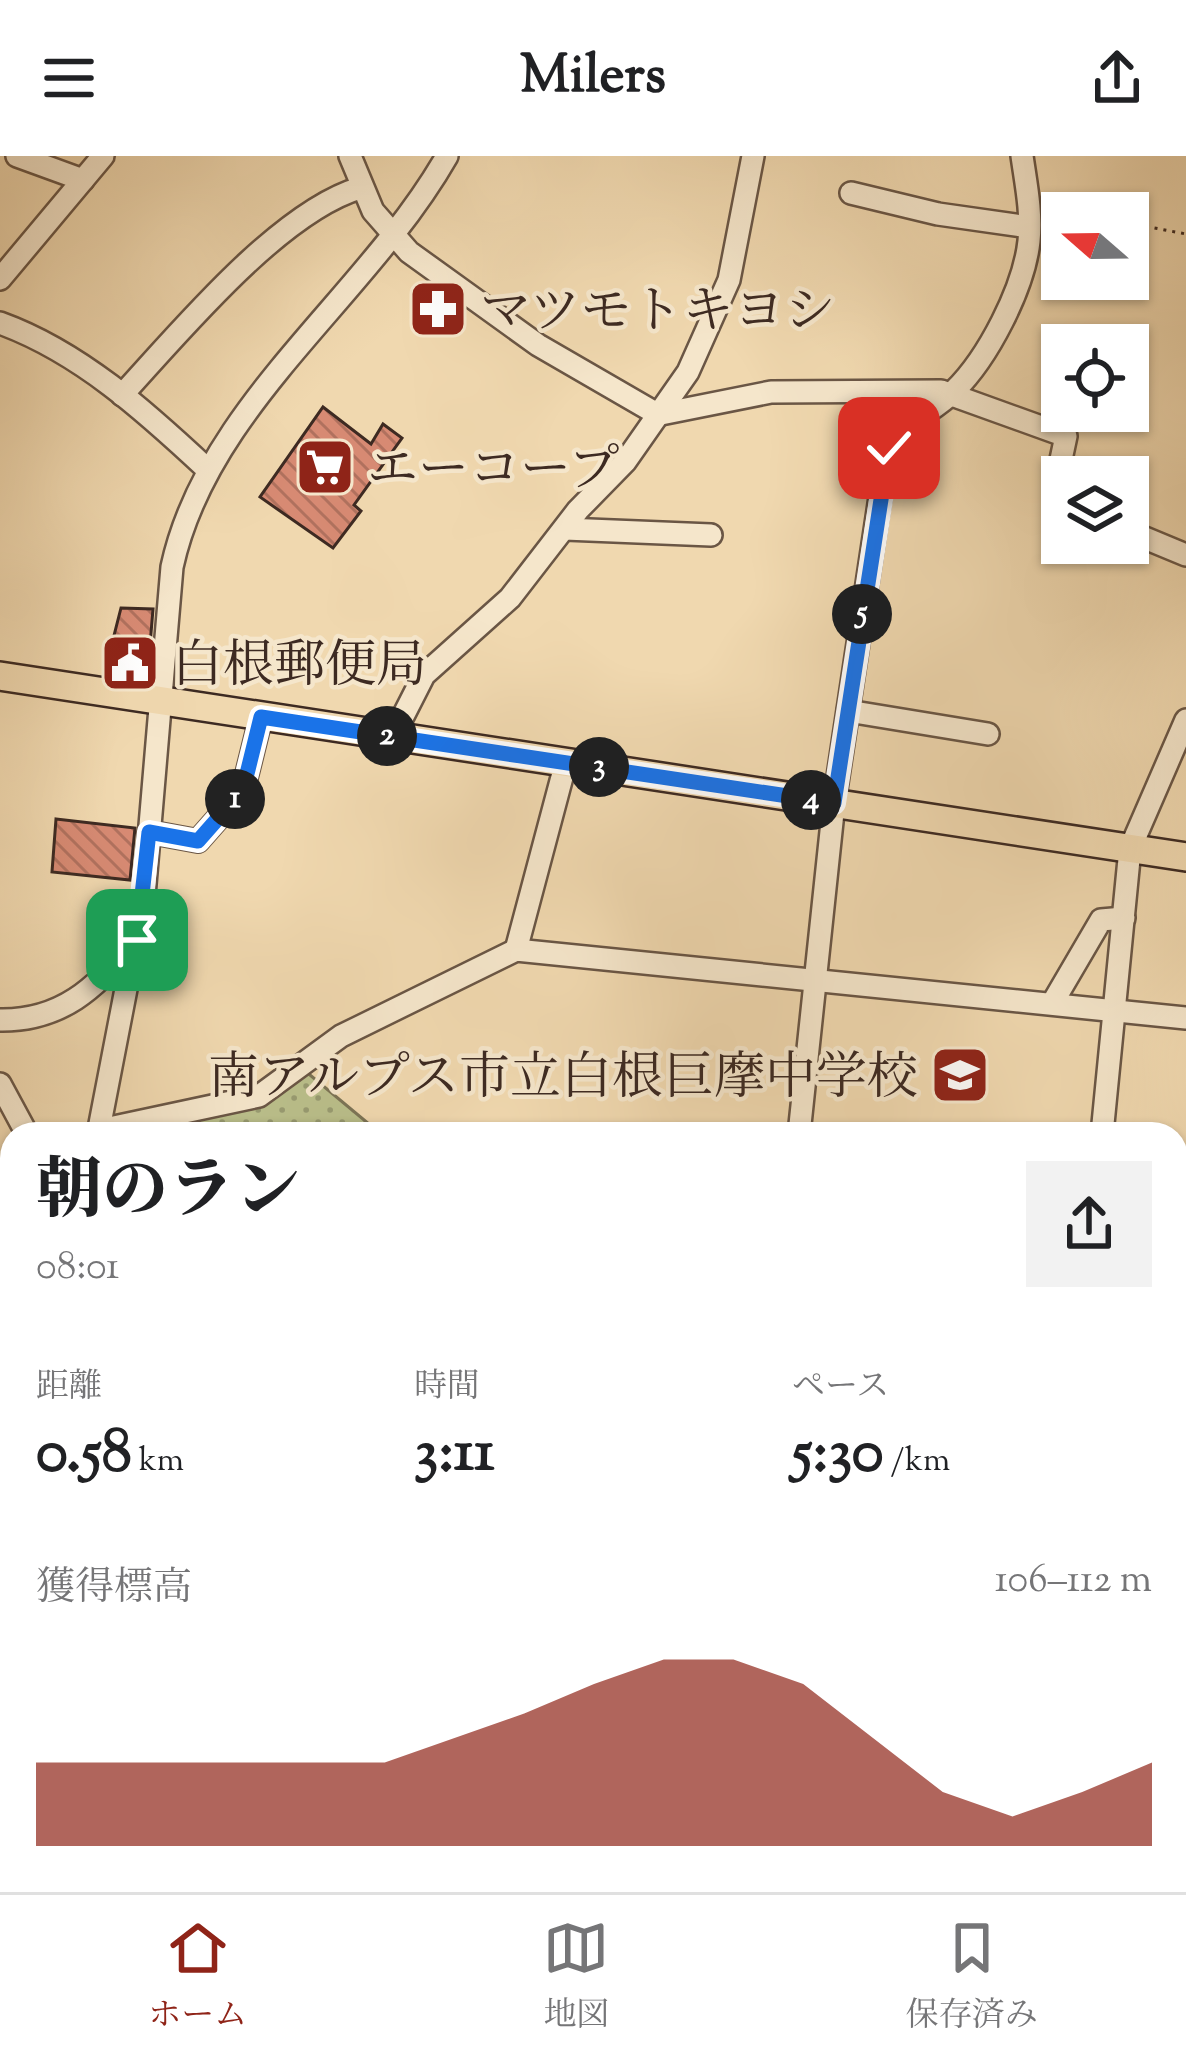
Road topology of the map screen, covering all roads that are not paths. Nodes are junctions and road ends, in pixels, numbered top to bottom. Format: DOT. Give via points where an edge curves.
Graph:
graph roads {
  1 [pos="16,156"];
  2 [pos="103,156"];
  3 [pos="350,156"];
  4 [pos="448,156"];
  5 [pos="753,156"];
  6 [pos="1022,156"];
  7 [pos="83,180"];
  8 [pos="360,188"];
  9 [pos="851,193"];
  10 [pos="1029,226"];
  11 [pos="394,239"];
  12 [pos="0,279"];
  13 [pos="0,323"];
  14 [pos="952,394"];
  15 [pos="122,395"];
  16 [pos="661,415"];
  17 [pos="1062,456"];
  18 [pos="207,469"];
  19 [pos="565,529"];
  20 [pos="710,535"];
  21 [pos="1149,540"];
  22 [pos="1186,555"];
  23 [pos="0,676"];
  24 [pos="158,701"];
  25 [pos="848,711"];
  26 [pos="261,717"];
  27 [pos="1186,720"];
  28 [pos="988,734"];
  29 [pos="393,736"];
  30 [pos="566,762"];
  31 [pos="834,803"];
  32 [pos="149,832"];
  33 [pos="1130,849"];
  34 [pos="1186,857"];
  35 [pos="1124,918"];
  36 [pos="137,940"];
  37 [pos="516,950"];
  38 [pos="814,978"];
  39 [pos="1053,1002"];
  40 [pos="1114,1009"];
  41 [pos="1186,1018"];
  42 [pos="0,1020"];
  43 [pos="0,1084"];
  44 [pos="21,1122"];
  45 [pos="101,1122"];
  46 [pos="195,1122"];
  47 [pos="800,1122"];
  48 [pos="1103,1122"];
  1 -- 7 [label="street"];
  2 -- 7 [label="street"];
  3 -- 8 [label="street"];
  4 -- 11 [label="street"];
  5 -- 16 [label="street" via="729,280"];
  6 -- 10 [label="street"];
  7 -- 12 [label="street"];
  8 -- 11 [label="street"];
  8 -- 15 [label="street" via="328,199 222,285"];
  9 -- 10 [label="street"];
  10 -- 14 [label="street" via="1024,264 1004,308"];
  11 -- 16 [label="street" via="538,345"];
  11 -- 18 [label="street"];
  13 -- 15 [label="street"];
  14 -- 16 [label="street" via="770,392"];
  14 -- 17 [label="street" via="1066,436"];
  14 -- 25 [label="street" via="905,426 889,448"];
  15 -- 18 [label="street"];
  16 -- 19 [label="street"];
  18 -- 24 [label="street" via="172,567"];
  19 -- 20 [label="street"];
  19 -- 29 [label="street" via="490,620 424,675"];
  21 -- 22 [label="street"];
  23 -- 24 [label="main road"];
  24 -- 26 [label="main road"];
  24 -- 32 [label="street"];
  25 -- 28 [label="street"];
  25 -- 31 [label="street"];
  26 -- 29 [label="main road"];
  26 -- 32 [label="street" via="243,790 198,841"];
  27 -- 33 [label="street"];
  29 -- 30 [label="main road"];
  30 -- 31 [label="main road"];
  30 -- 37 [label="street"];
  31 -- 33 [label="main road"];
  31 -- 38 [label="street"];
  32 -- 36 [label="street"];
  33 -- 34 [label="main road"];
  33 -- 35 [label="street"];
  35 -- 39 [label="street" via="1102,920"];
  35 -- 40 [label="street"];
  36 -- 42 [label="street" via="83,999"];
  36 -- 45 [label="street"];
  37 -- 38 [label="street"];
  37 -- 46 [label="street" via="341,1036 259,1096"];
  38 -- 39 [label="street"];
  38 -- 47 [label="street"];
  39 -- 40 [label="street"];
  40 -- 41 [label="street"];
  40 -- 48 [label="street"];
  43 -- 44 [label="street"];
}
